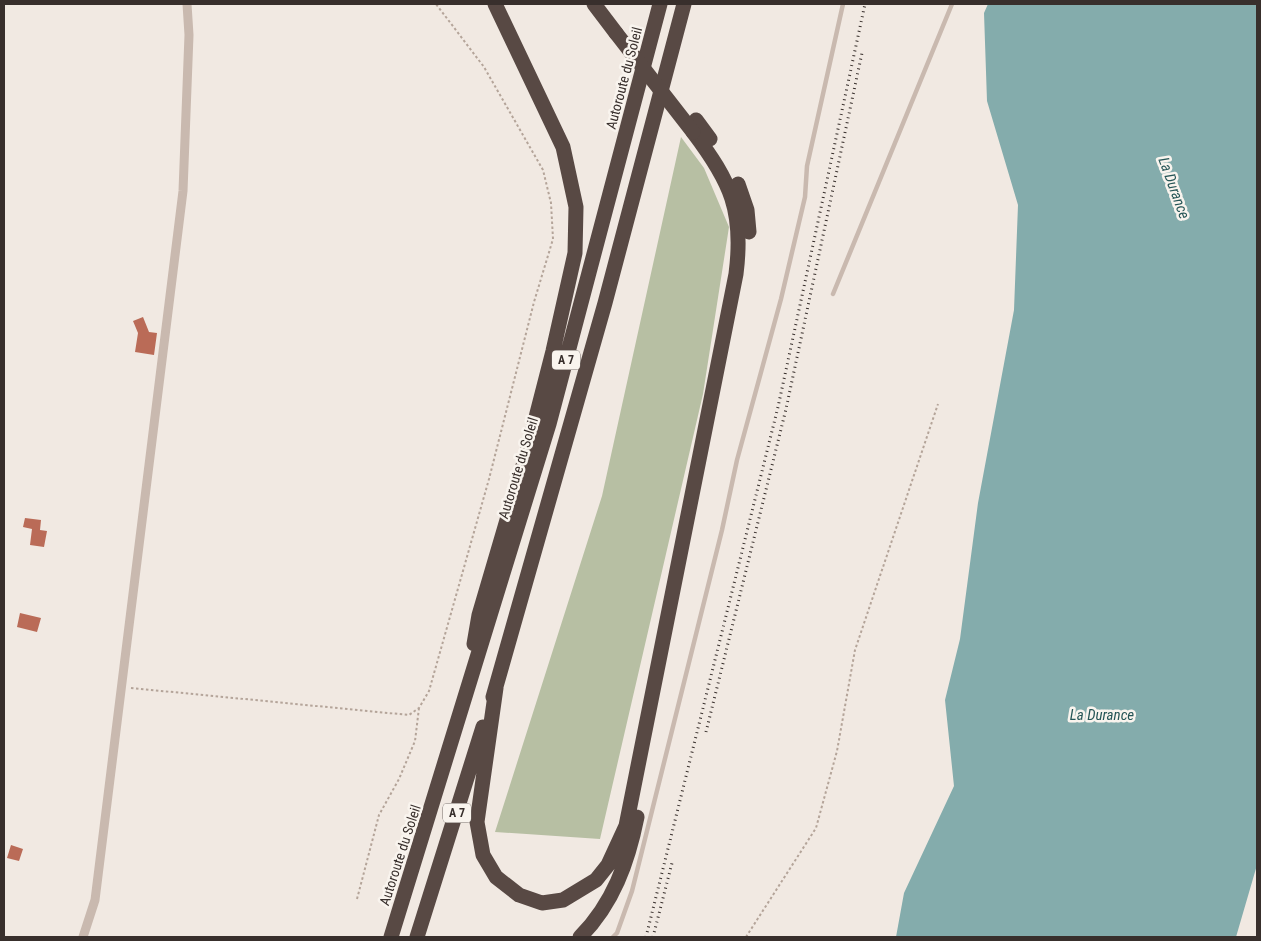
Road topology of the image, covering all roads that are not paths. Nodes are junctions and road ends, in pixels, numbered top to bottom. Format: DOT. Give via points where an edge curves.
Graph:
graph roads {
  1 [pos="187,4"];
  2 [pos="495,4"];
  3 [pos="594,4"];
  4 [pos="606,4"];
  5 [pos="660,4"];
  6 [pos="684,4"];
  7 [pos="844,4"];
  8 [pos="952,4"];
  9 [pos="618,27"];
  10 [pos="694,126"];
  11 [pos="833,294"];
  12 [pos="496,688"];
  13 [pos="461,714"];
  14 [pos="83,937"];
  15 [pos="391,937"];
  16 [pos="417,937"];
  17 [pos="580,937"];
  18 [pos="613,937"];
  1 -- 14 [label="street" via="189,35 183,191 95,900"];
  2 -- 13 [label="highway" via="563,147 576,207 575,253 527,452 479,614"];
  3 -- 9 [label="highway"];
  4 -- 9 [label="highway"];
  5 -- 13 [label="highway, Autoroute du Soleil / A 7" via="549,424"];
  6 -- 12 [label="highway, A 7" via="605,303"];
  7 -- 18 [label="lane" via="781,299 737,460 632,892"];
  8 -- 11 [label="lane"];
  9 -- 10 [label="highway, bridge"];
  10 -- 12 [label="highway" via="730,188 740,246 736,274 626,826 608,864 596,880 563,900 542,902 519,895 496,877 483,855 478,822"];
  10 -- 17 [label="highway" via="726,162 747,210 749,239 745,275 630,847 608,904"];
  12 -- 16 [label="highway, A 7"];
  13 -- 15 [label="highway, Autoroute du Soleil / A 7"];
}
